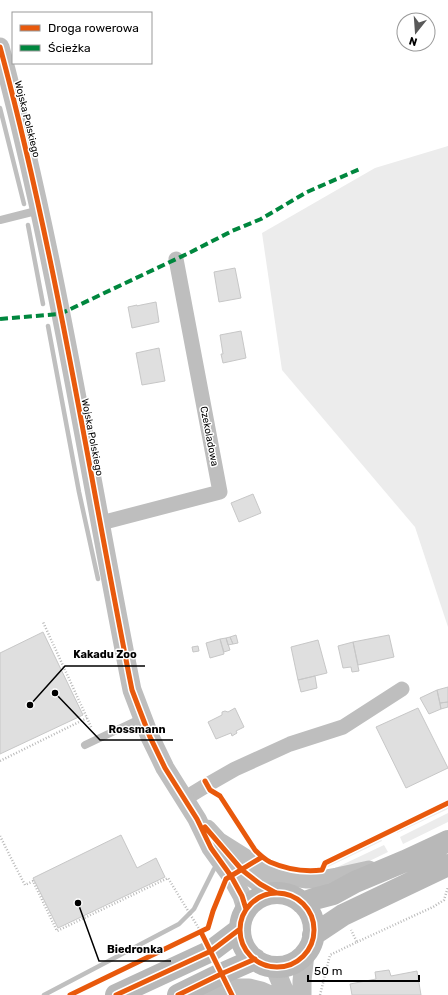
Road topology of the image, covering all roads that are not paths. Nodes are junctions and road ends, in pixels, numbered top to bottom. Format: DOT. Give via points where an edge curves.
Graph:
graph roads {
  1 [pos="0,47"];
  2 [pos="40,210"];
  3 [pos="0,220"];
  4 [pos="176,259"];
  5 [pos="101,523"];
  6 [pos="402,689"];
  7 [pos="142,718"];
  8 [pos="85,745"];
  9 [pos="184,798"];
  10 [pos="448,841"];
  11 [pos="214,844"];
  12 [pos="405,861"];
  13 [pos="448,872"];
  14 [pos="276,893"];
  15 [pos="302,903"];
  16 [pos="243,919"];
  17 [pos="309,944"];
  18 [pos="264,963"];
  19 [pos="185,992"];
  20 [pos="116,995"];
  21 [pos="270,995"];
  22 [pos="286,995"];
  23 [pos="302,995"];
  1 -- 2 [label="street, Wojska Polskiego"];
  2 -- 3 [label="lane"];
  2 -- 5 [label="street, Wojska Polskiego"];
  4 -- 5 [label="street, Czekoladowa" via="220,492"];
  5 -- 7 [label="street, Wojska Polskiego" via="132,690"];
  6 -- 9 [label="street" via="343,726 290,744 235,769"];
  7 -- 8 [label="lane"];
  7 -- 9 [label="street, Wojska Polskiego" via="165,768"];
  9 -- 11 [label="street, Wojska Polskiego"];
  10 -- 12 [label="main road"];
  11 -- 12 [label="street" via="261,868 307,879 337,877"];
  11 -- 14 [label="street" via="242,870"];
  11 -- 16 [label="street" via="242,896"];
  12 -- 15 [label="main road" via="333,894"];
  13 -- 17 [label="main road" via="343,915"];
  14 -- 15 [label="main road" via="290,896"];
  14 -- 16 [label="main road" via="256,899"];
  15 -- 17 [label="main road" via="312,922"];
  16 -- 18 [label="main road" via="240,936 246,950"];
  16 -- 20 [label="main road" via="211,951"];
  17 -- 18 [label="main road" via="294,962 281,966"];
  17 -- 23 [label="street"];
  18 -- 19 [label="main road" via="222,974"];
  18 -- 22 [label="street" via="283,987"];
  19 -- 21 [label="street" via="249,988"];
}
